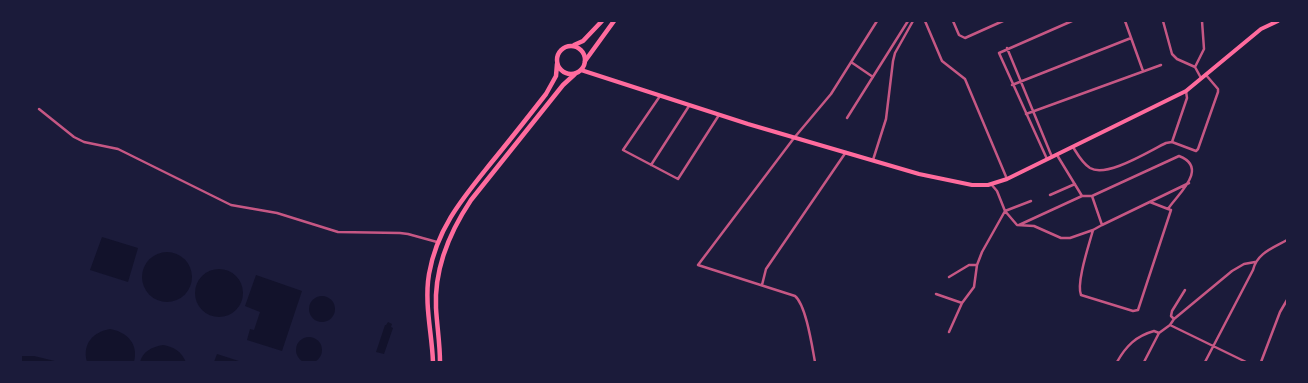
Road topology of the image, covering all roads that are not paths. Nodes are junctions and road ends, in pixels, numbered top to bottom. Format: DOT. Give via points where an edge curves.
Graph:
graph roads {
  1 [pos="602,21"];
  2 [pos="614,21"];
  3 [pos="877,21"];
  4 [pos="908,21"];
  5 [pos="913,21"];
  6 [pos="925,21"];
  7 [pos="953,21"];
  8 [pos="1003,21"];
  9 [pos="1072,21"];
  10 [pos="1125,21"];
  11 [pos="1163,21"];
  12 [pos="1202,21"];
  13 [pos="1278,21"];
  14 [pos="1131,38"];
  15 [pos="574,46"];
  16 [pos="1007,48"];
  17 [pos="585,60"];
  18 [pos="851,62"];
  19 [pos="557,64"];
  20 [pos="1160,65"];
  21 [pos="1194,67"];
  22 [pos="581,70"];
  23 [pos="1143,71"];
  24 [pos="574,74"];
  25 [pos="1205,74"];
  26 [pos="873,77"];
  27 [pos="1201,78"];
  28 [pos="1022,81"];
  29 [pos="1012,85"];
  30 [pos="1186,90"];
  31 [pos="660,96"];
  32 [pos="690,105"];
  33 [pos="39,109"];
  34 [pos="1033,112"];
  35 [pos="1026,114"];
  36 [pos="719,115"];
  37 [pos="847,118"];
  38 [pos="794,138"];
  39 [pos="1172,142"];
  40 [pos="1073,147"];
  41 [pos="846,152"];
  42 [pos="1057,154"];
  43 [pos="1052,157"];
  44 [pos="1047,159"];
  45 [pos="873,160"];
  46 [pos="651,166"];
  47 [pos="1007,179"];
  48 [pos="1190,182"];
  49 [pos="991,184"];
  50 [pos="1075,184"];
  51 [pos="1050,195"];
  52 [pos="1082,196"];
  53 [pos="1092,196"];
  54 [pos="1031,202"];
  55 [pos="1150,202"];
  56 [pos="1168,209"];
  57 [pos="1006,211"];
  58 [pos="1017,225"];
  59 [pos="1102,225"];
  60 [pos="1093,230"];
  61 [pos="1287,240"];
  62 [pos="437,242"];
  63 [pos="1255,262"];
  64 [pos="977,264"];
  65 [pos="949,277"];
  66 [pos="762,285"];
  67 [pos="1185,290"];
  68 [pos="936,294"];
  69 [pos="1287,300"];
  70 [pos="962,303"];
  71 [pos="1174,319"];
  72 [pos="1170,325"];
  73 [pos="949,332"];
  74 [pos="1159,334"];
  75 [pos="1213,345"];
  76 [pos="433,362"];
  77 [pos="440,362"];
  78 [pos="815,362"];
  79 [pos="1117,362"];
  80 [pos="1144,362"];
  81 [pos="1205,362"];
  82 [pos="1246,362"];
  83 [pos="1261,362"];
  1 -- 15 [label="main road"];
  2 -- 17 [label="main road"];
  3 -- 18 [label="street"];
  4 -- 26 [label="street"];
  5 -- 45 [label="street" via="893,61 886,119"];
  6 -- 47 [label="street" via="942,61 965,78"];
  7 -- 8 [label="street" via="959,35 965,38"];
  9 -- 16 [label="street"];
  10 -- 14 [label="street"];
  11 -- 21 [label="street" via="1172,54 1177,60"];
  12 -- 21 [label="street" via="1204,49"];
  13 -- 25 [label="main road" via="1261,29"];
  14 -- 23 [label="street"];
  14 -- 28 [label="street"];
  15 -- 17 [label="main road" via="582,51"];
  15 -- 19 [label="main road" via="560,50"];
  16 -- 28 [label="street"];
  16 -- 29 [label="street" via="998,52"];
  17 -- 22 [label="main road"];
  18 -- 26 [label="street"];
  18 -- 38 [label="street" via="831,94"];
  19 -- 24 [label="main road" via="566,73"];
  19 -- 62 [label="main road" via="556,76 546,94 463,198"];
  20 -- 23 [label="street"];
  21 -- 27 [label="street"];
  22 -- 24 [label="main road"];
  22 -- 31 [label="main road"];
  23 -- 34 [label="street"];
  24 -- 77 [label="main road" via="471,200 449,237 438,276 436,306"];
  25 -- 27 [label="main road"];
  25 -- 39 [label="street" via="1218,92 1198,149"];
  26 -- 37 [label="street"];
  27 -- 30 [label="main road"];
  28 -- 29 [label="street"];
  28 -- 34 [label="street"];
  29 -- 35 [label="street"];
  30 -- 39 [label="street" via="1188,98"];
  30 -- 40 [label="main road"];
  31 -- 32 [label="main road"];
  31 -- 46 [label="street" via="623,150"];
  32 -- 36 [label="main road"];
  32 -- 46 [label="street"];
  33 -- 62 [label="street" via="84,142 118,149 232,205 277,213 338,232 400,233"];
  34 -- 35 [label="street"];
  34 -- 43 [label="street"];
  35 -- 44 [label="street"];
  36 -- 38 [label="main road"];
  36 -- 46 [label="street" via="678,179"];
  38 -- 41 [label="main road"];
  38 -- 66 [label="street" via="698,265"];
  39 -- 40 [label="street" via="1110,170 1097,171 1083,162"];
  40 -- 42 [label="main road"];
  41 -- 45 [label="main road"];
  41 -- 66 [label="street" via="766,269"];
  42 -- 43 [label="main road"];
  42 -- 50 [label="street"];
  43 -- 44 [label="main road"];
  44 -- 47 [label="main road"];
  45 -- 49 [label="main road" via="972,185"];
  47 -- 49 [label="main road"];
  48 -- 53 [label="street" via="1190,166 1179,156"];
  48 -- 55 [label="street"];
  48 -- 56 [label="street"];
  49 -- 57 [label="street"];
  50 -- 51 [label="street"];
  50 -- 52 [label="street"];
  52 -- 53 [label="street"];
  52 -- 58 [label="street"];
  53 -- 59 [label="street"];
  54 -- 57 [label="street"];
  55 -- 56 [label="street"];
  55 -- 59 [label="street"];
  56 -- 60 [label="street" via="1171,210 1136,311 1079,292"];
  57 -- 58 [label="street"];
  57 -- 64 [label="street"];
  58 -- 60 [label="street" via="1034,226 1062,238"];
  59 -- 60 [label="street"];
  61 -- 63 [label="street"];
  62 -- 76 [label="main road" via="428,276"];
  63 -- 71 [label="street" via="1232,270"];
  63 -- 75 [label="street"];
  64 -- 65 [label="street"];
  64 -- 70 [label="street" via="974,288"];
  66 -- 78 [label="street" via="799,299"];
  67 -- 71 [label="street" via="1172,311"];
  68 -- 70 [label="street"];
  69 -- 83 [label="street"];
  70 -- 73 [label="street"];
  71 -- 72 [label="street"];
  72 -- 74 [label="street"];
  72 -- 75 [label="street"];
  74 -- 79 [label="street" via="1154,331 1141,335 1130,343"];
  74 -- 80 [label="street"];
  75 -- 81 [label="street"];
  75 -- 82 [label="street"];
}
